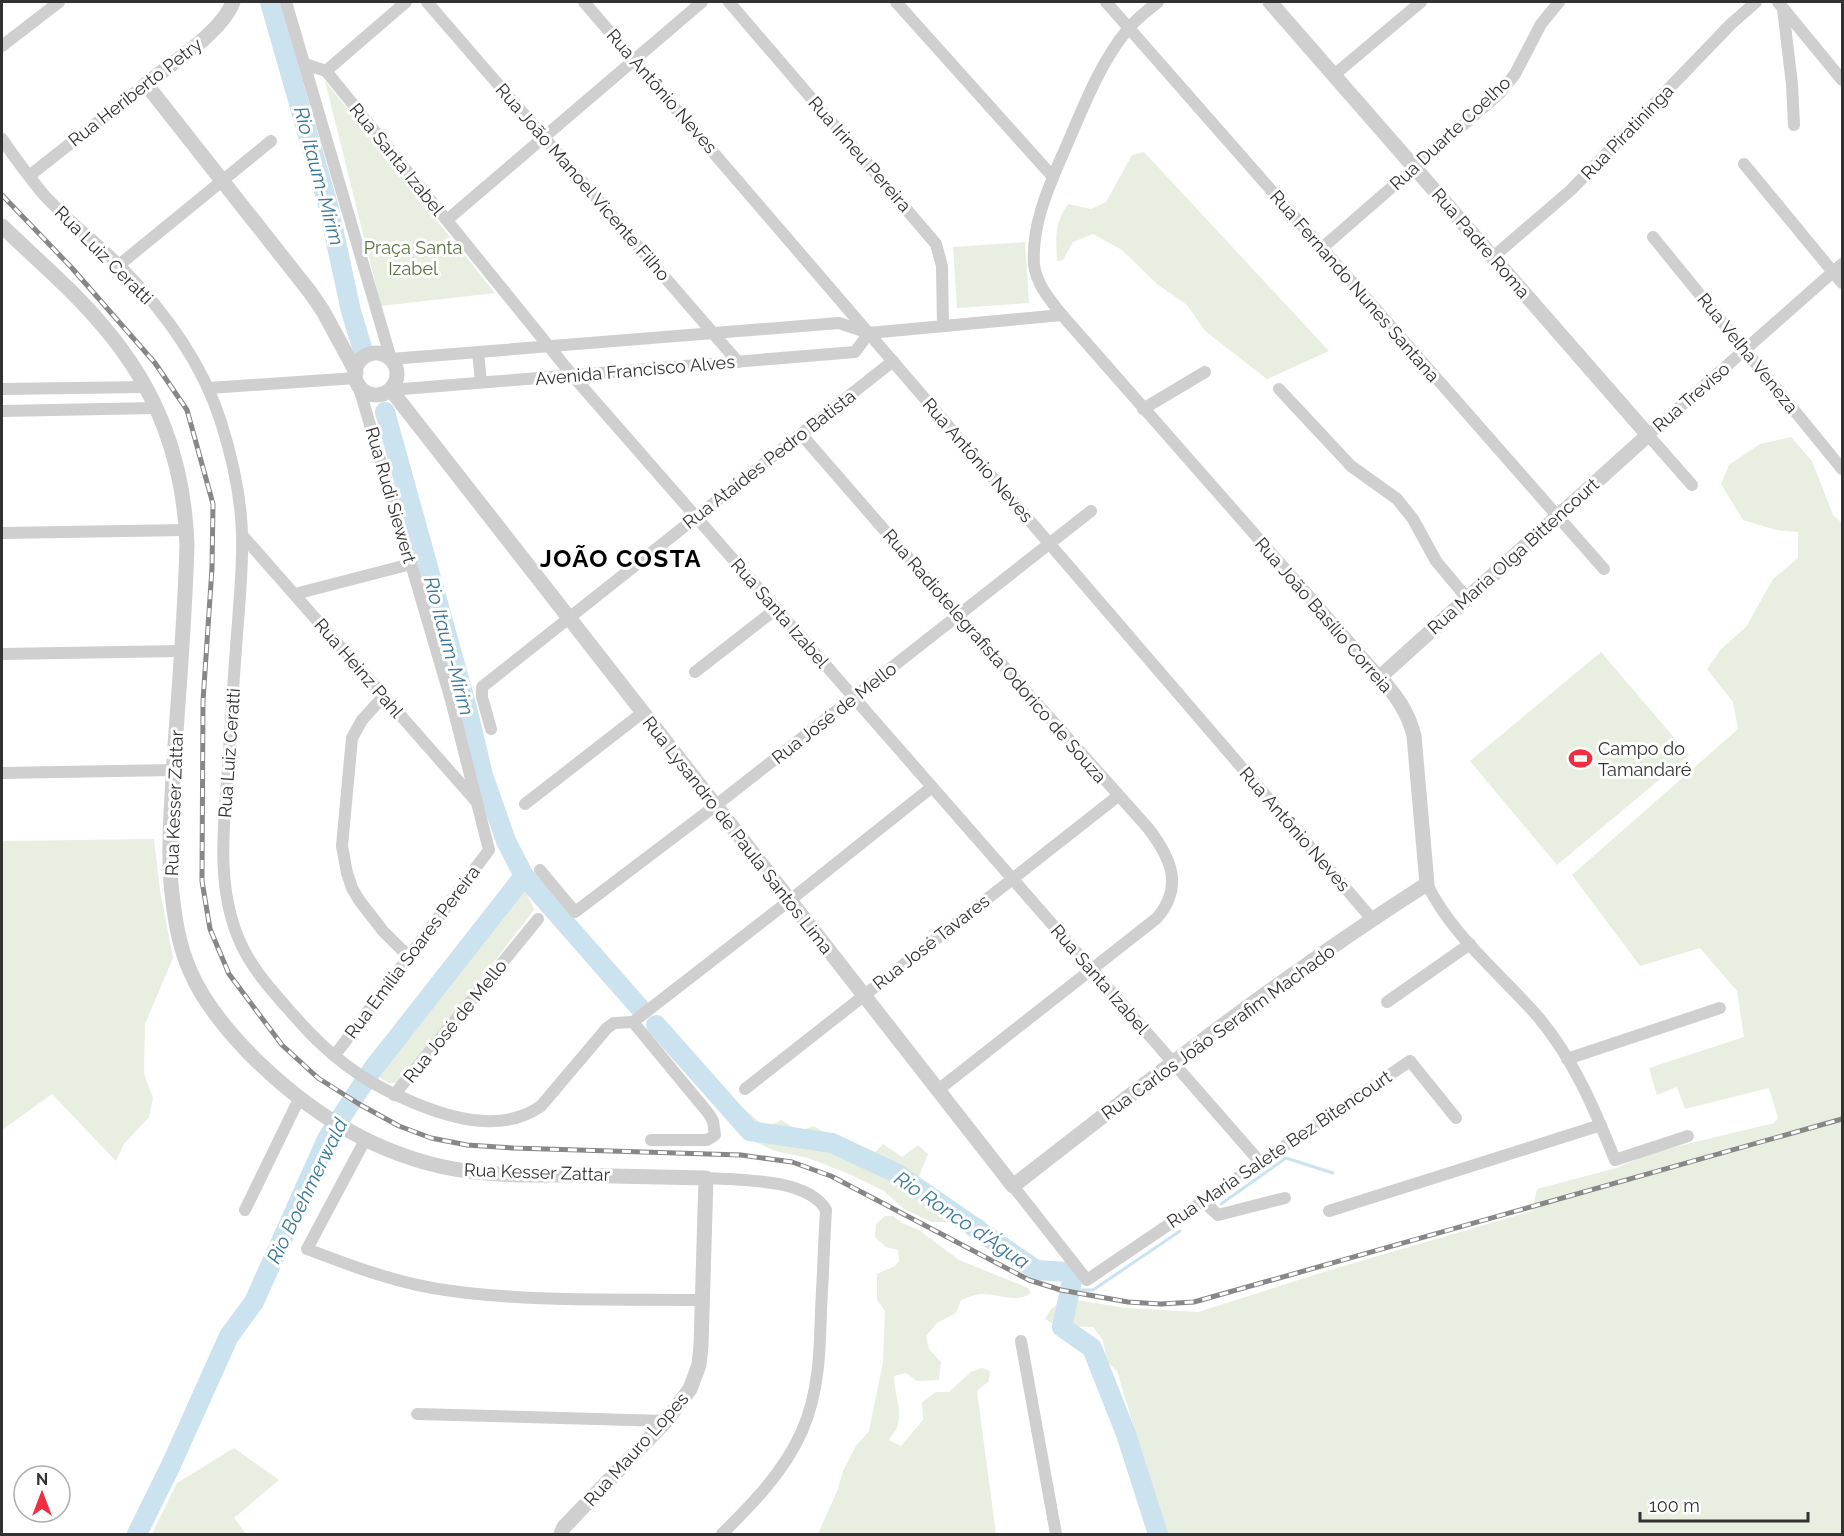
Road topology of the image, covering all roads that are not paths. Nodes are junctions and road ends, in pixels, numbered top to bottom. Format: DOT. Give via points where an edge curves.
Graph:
graph roads {
  1 [pos="59,2"];
  2 [pos="233,2"];
  3 [pos="286,2"];
  4 [pos="406,2"];
  5 [pos="427,2"];
  6 [pos="584,2"];
  7 [pos="702,2"];
  8 [pos="729,2"];
  9 [pos="896,2"];
  10 [pos="1106,2"];
  11 [pos="1158,2"];
  12 [pos="1270,2"];
  13 [pos="1421,2"];
  14 [pos="1559,2"];
  15 [pos="1756,2"];
  16 [pos="1780,5"];
  17 [pos="1129,27"];
  18 [pos="2,46"];
  19 [pos="634,60"];
  20 [pos="305,64"];
  21 [pos="326,71"];
  22 [pos="1334,75"];
  23 [pos="1842,80"];
  24 [pos="146,84"];
  25 [pos="1794,125"];
  26 [pos="544,137"];
  27 [pos="2,140"];
  28 [pos="271,141"];
  29 [pos="1744,164"];
  30 [pos="1414,167"];
  31 [pos="29,176"];
  32 [pos="1053,177"];
  33 [pos="222,181"];
  34 [pos="447,220"];
  35 [pos="2,226"];
  36 [pos="1653,237"];
  37 [pos="1322,248"];
  38 [pos="1493,257"];
  39 [pos="118,265"];
  40 [pos="1838,268"];
  41 [pos="1842,283"];
  42 [pos="1062,315"];
  43 [pos="943,326"];
  44 [pos="713,333"];
  45 [pos="869,333"];
  46 [pos="549,346"];
  47 [pos="1746,350"];
  48 [pos="478,352"];
  49 [pos="391,360"];
  50 [pos="893,361"];
  51 [pos="738,362"];
  52 [pos="1205,372"];
  53 [pos="572,375"];
  54 [pos="356,378"];
  55 [pos="481,382"];
  56 [pos="145,387"];
  57 [pos="119,388"];
  58 [pos="209,388"];
  59 [pos="2,389"];
  60 [pos="1279,389"];
  61 [pos="391,390"];
  62 [pos="155,408"];
  63 [pos="1143,409"];
  64 [pos="118,410"];
  65 [pos="2,411"];
  66 [pos="801,434"];
  67 [pos="1648,435"];
  68 [pos="1842,469"];
  69 [pos="1692,485"];
  70 [pos="1091,511"];
  71 [pos="1557,516"];
  72 [pos="696,518"];
  73 [pos="186,530"];
  74 [pos="2,533"];
  75 [pos="242,535"];
  76 [pos="1050,544"];
  77 [pos="411,564"];
  78 [pos="1604,570"];
  79 [pos="295,594"];
  80 [pos="1466,597"];
  81 [pos="776,609"];
  82 [pos="959,616"];
  83 [pos="568,619"];
  84 [pos="181,651"];
  85 [pos="2,654"];
  86 [pos="695,672"];
  87 [pos="1380,677"];
  88 [pos="384,696"];
  89 [pos="854,698"];
  90 [pos="642,713"];
  91 [pos="491,729"];
  92 [pos="174,770"];
  93 [pos="2,772"];
  94 [pos="932,786"];
  95 [pos="1118,796"];
  96 [pos="476,801"];
  97 [pos="525,804"];
  98 [pos="715,806"];
  99 [pos="489,850"];
  100 [pos="540,870"];
  101 [pos="1012,879"];
  102 [pos="1427,884"];
  103 [pos="789,901"];
  104 [pos="538,919"];
  105 [pos="1372,919"];
  106 [pos="1470,944"];
  107 [pos="408,956"];
  108 [pos="1092,970"];
  109 [pos="864,996"];
  110 [pos="1387,1002"];
  111 [pos="1720,1008"];
  112 [pos="633,1022"];
  113 [pos="335,1055"];
  114 [pos="1568,1059"];
  115 [pos="1172,1061"];
  116 [pos="745,1089"];
  117 [pos="938,1090"];
  118 [pos="394,1095"];
  119 [pos="299,1099"];
  120 [pos="1456,1118"];
  121 [pos="1601,1125"];
  122 [pos="1688,1136"];
  123 [pos="365,1140"];
  124 [pos="651,1140"];
  125 [pos="1260,1162"];
  126 [pos="705,1178"];
  127 [pos="1013,1186"];
  128 [pos="1285,1198"];
  129 [pos="1203,1201"];
  130 [pos="245,1210"];
  131 [pos="1329,1211"];
  132 [pos="1087,1280"];
  133 [pos="702,1300"];
  134 [pos="1021,1341"];
  135 [pos="417,1414"];
  136 [pos="666,1421"];
  137 [pos="561,1534"];
  138 [pos="722,1534"];
  139 [pos="1056,1534"];
  1 -- 18 [label="street"];
  2 -- 24 [label="street, Rua Heriberto Petry" via="210,33"];
  3 -- 20 [label="street"];
  4 -- 21 [label="street"];
  5 -- 26 [label="street, Rua João Manoel Vicente Filho"];
  6 -- 19 [label="street, Rua Antônio Neves"];
  7 -- 19 [label="street"];
  8 -- 43 [label="street, Rua Irineu Pereira" via="936,244 942,266"];
  9 -- 32 [label="street"];
  10 -- 17 [label="street, Rua Fernando Nunes Santana"];
  11 -- 17 [label="street, Rua João Basílio Correia"];
  12 -- 22 [label="street, Rua Padre Roma"];
  13 -- 22 [label="street"];
  14 -- 30 [label="street, Rua Duarte Coelho" via="1534,35 1508,84"];
  15 -- 38 [label="street, Rua Piratininga" via="1571,190"];
  16 -- 23 [label="street"];
  16 -- 25 [label="street"];
  17 -- 32 [label="street, Rua João Basílio Correia" via="1087,99"];
  17 -- 37 [label="street, Rua Fernando Nunes Santana"];
  19 -- 26 [label="street"];
  19 -- 45 [label="street, Rua Antônio Neves"];
  20 -- 21 [label="street"];
  20 -- 49 [label="street"];
  21 -- 34 [label="street, Rua Santa Izabel"];
  22 -- 30 [label="street, Rua Padre Roma"];
  24 -- 31 [label="street, Rua Heriberto Petry"];
  24 -- 33 [label="street"];
  26 -- 34 [label="street"];
  26 -- 44 [label="street, Rua João Manoel Vicente Filho"];
  27 -- 31 [label="street, Rua Luiz Ceratti"];
  28 -- 33 [label="street"];
  29 -- 40 [label="street"];
  30 -- 37 [label="street, Rua Duarte Coelho"];
  30 -- 38 [label="street, Rua Padre Roma"];
  31 -- 39 [label="street, Rua Luiz Ceratti"];
  32 -- 42 [label="street, Rua João Basílio Correia" via="1038,224 1034,265 1041,287"];
  33 -- 39 [label="street"];
  33 -- 54 [label="street" via="323,311"];
  34 -- 46 [label="street, Rua Santa Izabel"];
  35 -- 56 [label="street, Rua Kesser Zattar" via="103,326"];
  36 -- 47 [label="street, Rua Velha Veneza"];
  37 -- 71 [label="street, Rua Fernando Nunes Santana"];
  38 -- 67 [label="street, Rua Padre Roma"];
  39 -- 58 [label="street, Rua Luiz Ceratti" via="171,327"];
  40 -- 41 [label="street"];
  40 -- 47 [label="street, Rua Treviso"];
  42 -- 43 [label="street, Avenida Francisco Alves"];
  42 -- 63 [label="street, Rua João Basílio Correia"];
  43 -- 45 [label="street, Avenida Francisco Alves"];
  44 -- 45 [label="street, Avenida Francisco Alves" via="839,323"];
  44 -- 46 [label="street, Avenida Francisco Alves"];
  44 -- 51 [label="street, Rua João Manoel Vicente Filho"];
  45 -- 50 [label="street, Rua Antônio Neves"];
  45 -- 51 [label="street, Avenida Francisco Alves" via="855,352"];
  46 -- 48 [label="street, Avenida Francisco Alves"];
  46 -- 53 [label="street, Rua Santa Izabel"];
  47 -- 67 [label="street, Rua Treviso"];
  47 -- 68 [label="street, Rua Velha Veneza"];
  48 -- 49 [label="street, Avenida Francisco Alves"];
  48 -- 55 [label="street"];
  49 -- 54 [label="street" via="373,354 361,360"];
  49 -- 61 [label="street" via="397,371"];
  50 -- 66 [label="street, Rua Ataídes Pedro Batista"];
  50 -- 76 [label="street, Rua Antônio Neves"];
  51 -- 53 [label="street, Avenida Francisco Alves"];
  52 -- 63 [label="street"];
  53 -- 55 [label="street, Avenida Francisco Alves"];
  53 -- 72 [label="street, Rua Santa Izabel"];
  54 -- 58 [label="street"];
  54 -- 61 [label="street" via="367,393 379,395"];
  54 -- 77 [label="street, Rua Rudi Siewert"];
  55 -- 61 [label="street, Avenida Francisco Alves"];
  56 -- 57 [label="street"];
  56 -- 62 [label="street, Rua Kesser Zattar"];
  57 -- 59 [label="street"];
  57 -- 64 [label="street" via="124,399"];
  58 -- 75 [label="street, Rua Luiz Ceratti" via="228,448"];
  60 -- 80 [label="street" via="1351,466 1397,499 1436,561"];
  61 -- 83 [label="street, Rua Lysandro de Paula Santos Lima"];
  62 -- 64 [label="street"];
  62 -- 73 [label="street, Rua Kesser Zattar" via="178,467"];
  63 -- 87 [label="street, Rua João Basílio Correia"];
  64 -- 65 [label="street"];
  66 -- 72 [label="street, Rua Ataídes Pedro Batista"];
  66 -- 82 [label="street, Rua Radiotelegrafista Odorico de Souza"];
  67 -- 69 [label="street, Rua Padre Roma"];
  67 -- 71 [label="street, Rua Maria Olga Bittencourt"];
  70 -- 76 [label="street, Rua José de Mello"];
  71 -- 78 [label="street, Rua Fernando Nunes Santana"];
  71 -- 80 [label="street, Rua Maria Olga Bittencourt"];
  72 -- 81 [label="street, Rua Santa Izabel"];
  72 -- 83 [label="street, Rua Ataídes Pedro Batista"];
  73 -- 74 [label="street"];
  73 -- 84 [label="street, Rua Kesser Zattar"];
  75 -- 79 [label="street, Rua Heinz Pahl"];
  75 -- 113 [label="street, Rua Luiz Ceratti" via="224,815 228,900 237,936 255,966 303,1026"];
  76 -- 82 [label="street, Rua José de Mello"];
  76 -- 105 [label="street, Rua Antônio Neves"];
  77 -- 79 [label="street"];
  77 -- 96 [label="street, Rua Rudi Siewert"];
  79 -- 88 [label="street, Rua Heinz Pahl"];
  80 -- 87 [label="street, Rua Maria Olga Bittencourt"];
  81 -- 86 [label="street"];
  81 -- 89 [label="street, Rua Santa Izabel"];
  82 -- 89 [label="street, Rua José de Mello"];
  82 -- 95 [label="street, Rua Radiotelegrafista Odorico de Souza"];
  83 -- 90 [label="street, Rua Lysandro de Paula Santos Lima"];
  83 -- 91 [label="street, Rua Ataídes Pedro Batista" via="482,687"];
  84 -- 85 [label="street"];
  84 -- 92 [label="street, Rua Kesser Zattar"];
  87 -- 102 [label="street, Rua João Basílio Correia" via="1400,700 1411,722"];
  88 -- 96 [label="street, Rua Heinz Pahl"];
  88 -- 107 [label="street" via="352,738 342,846 347,873 359,900"];
  89 -- 94 [label="street, Rua Santa Izabel"];
  89 -- 98 [label="street, Rua José de Mello"];
  90 -- 97 [label="street"];
  90 -- 98 [label="street, Rua Lysandro de Paula Santos Lima"];
  92 -- 93 [label="street"];
  92 -- 119 [label="street, Rua Kesser Zattar" via="171,883 186,961 197,986 228,1030"];
  94 -- 101 [label="street, Rua Santa Izabel"];
  94 -- 103 [label="street"];
  95 -- 101 [label="street, Rua José Tavares"];
  95 -- 108 [label="street, Rua Radiotelegrafista Odorico de Souza" via="1157,840 1169,862 1173,885 1157,918"];
  96 -- 99 [label="street, Rua Rudi Siewert"];
  98 -- 100 [label="street, Rua José de Mello" via="575,912"];
  98 -- 103 [label="street, Rua Lysandro de Paula Santos Lima"];
  99 -- 107 [label="street, Rua Emília Soares Pereira"];
  101 -- 108 [label="street, Rua Santa Izabel"];
  101 -- 109 [label="street, Rua José Tavares"];
  102 -- 105 [label="street, Rua Carlos João Serafim Machado"];
  102 -- 106 [label="street, Rua João Basílio Correia" via="1444,913"];
  103 -- 109 [label="street, Rua Lysandro de Paula Santos Lima"];
  103 -- 112 [label="street"];
  104 -- 118 [label="street, Rua José de Mello"];
  105 -- 115 [label="street, Rua Carlos João Serafim Machado"];
  106 -- 110 [label="street"];
  106 -- 114 [label="street, Rua João Basílio Correia" via="1540,1020"];
  107 -- 113 [label="street, Rua Emília Soares Pereira"];
  108 -- 115 [label="street, Rua Santa Izabel"];
  108 -- 117 [label="street"];
  109 -- 116 [label="street, Rua José Tavares"];
  109 -- 117 [label="street, Rua Lysandro de Paula Santos Lima"];
  111 -- 114 [label="street"];
  112 -- 118 [label="street, Rua Luiz Ceratti" via="614,1023 607,1028 541,1106 517,1119 487,1121 457,1116"];
  112 -- 124 [label="street" via="709,1114 715,1129 715,1135 707,1140"];
  113 -- 118 [label="street, Rua Luiz Ceratti"];
  114 -- 121 [label="street, Rua João Basílio Correia"];
  115 -- 125 [label="street, Rua Santa Izabel"];
  115 -- 127 [label="street, Rua Carlos João Serafim Machado"];
  117 -- 127 [label="street, Rua Lysandro de Paula Santos Lima"];
  119 -- 123 [label="street, Rua Kesser Zattar"];
  119 -- 130 [label="street"];
  120 -- 125 [label="street, Rua Maria Salete Bez Bitencourt" via="1410,1061"];
  121 -- 122 [label="street, Rua João Basílio Correia" via="1615,1160"];
  121 -- 131 [label="street"];
  123 -- 126 [label="street, Rua Kesser Zattar" via="433,1164 475,1172"];
  123 -- 133 [label="street" via="307,1250 382,1276 450,1291 513,1297"];
  125 -- 129 [label="street, Rua Maria Salete Bez Bitencourt"];
  126 -- 133 [label="street, Rua Mauro Lopes"];
  126 -- 138 [label="street, Rua Kesser Zattar" via="784,1185 808,1192 826,1210 820,1350 808,1415 783,1466"];
  127 -- 132 [label="street, Rua Lysandro de Paula Santos Lima"];
  128 -- 129 [label="street" via="1218,1215"];
  129 -- 132 [label="street, Rua Maria Salete Bez Bitencourt"];
  133 -- 136 [label="street, Rua Mauro Lopes" via="697,1371 690,1389"];
  134 -- 139 [label="street"];
  135 -- 136 [label="street"];
  136 -- 137 [label="street, Rua Mauro Lopes"];
}
